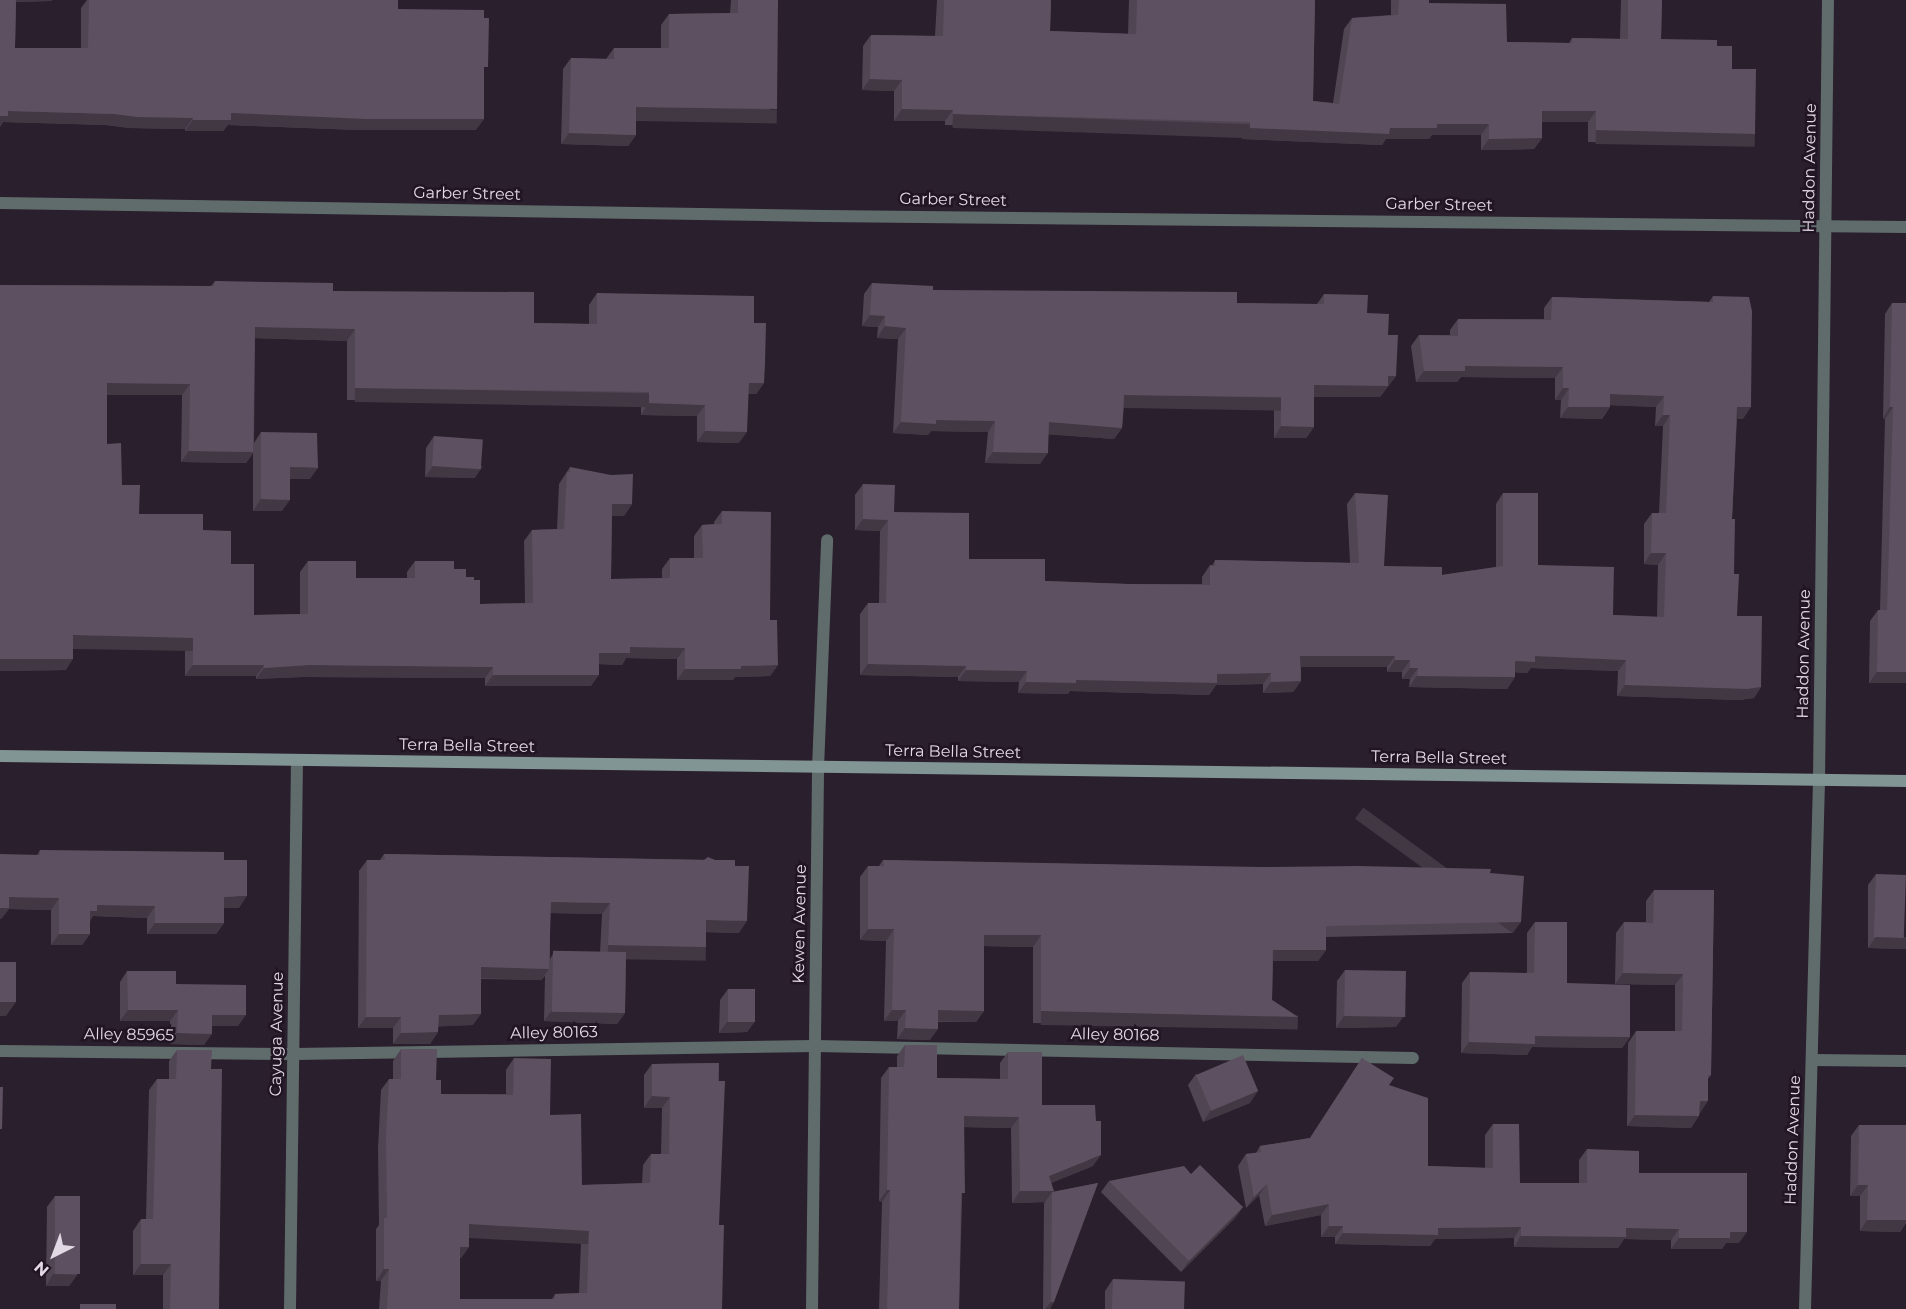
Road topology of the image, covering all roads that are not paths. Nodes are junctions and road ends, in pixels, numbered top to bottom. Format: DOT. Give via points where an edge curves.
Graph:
graph roads {
  1 [pos="1828,0"];
  2 [pos="0,203"];
  3 [pos="1826,225"];
  4 [pos="1906,226"];
  5 [pos="827,540"];
  6 [pos="0,756"];
  7 [pos="297,760"];
  8 [pos="818,768"];
  9 [pos="1819,780"];
  10 [pos="1906,781"];
  11 [pos="815,1046"];
  12 [pos="0,1050"];
  13 [pos="294,1054"];
  14 [pos="1413,1058"];
  15 [pos="1812,1060"];
  16 [pos="1906,1061"];
  17 [pos="290,1309"];
  18 [pos="812,1309"];
  19 [pos="1805,1309"];
  1 -- 3 [label="street, Haddon Avenue"];
  2 -- 3 [label="street, Garber Street"];
  3 -- 4 [label="street, Garber Street"];
  3 -- 9 [label="street, Haddon Avenue"];
  5 -- 8 [label="street, Kewen Avenue"];
  6 -- 7 [label="main road, Terra Bella Street"];
  7 -- 8 [label="main road, Terra Bella Street"];
  7 -- 13 [label="street, Cayuga Avenue"];
  8 -- 9 [label="main road, Terra Bella Street"];
  8 -- 11 [label="street, Kewen Avenue"];
  9 -- 10 [label="main road, Terra Bella Street"];
  9 -- 15 [label="street, Haddon Avenue"];
  11 -- 13 [label="street, Alley 80163"];
  11 -- 14 [label="street, Alley 80168"];
  11 -- 18 [label="street, Kewen Avenue"];
  12 -- 13 [label="street, Alley 85965"];
  13 -- 17 [label="street, Cayuga Avenue"];
  15 -- 16 [label="street"];
  15 -- 19 [label="street, Haddon Avenue"];
}
